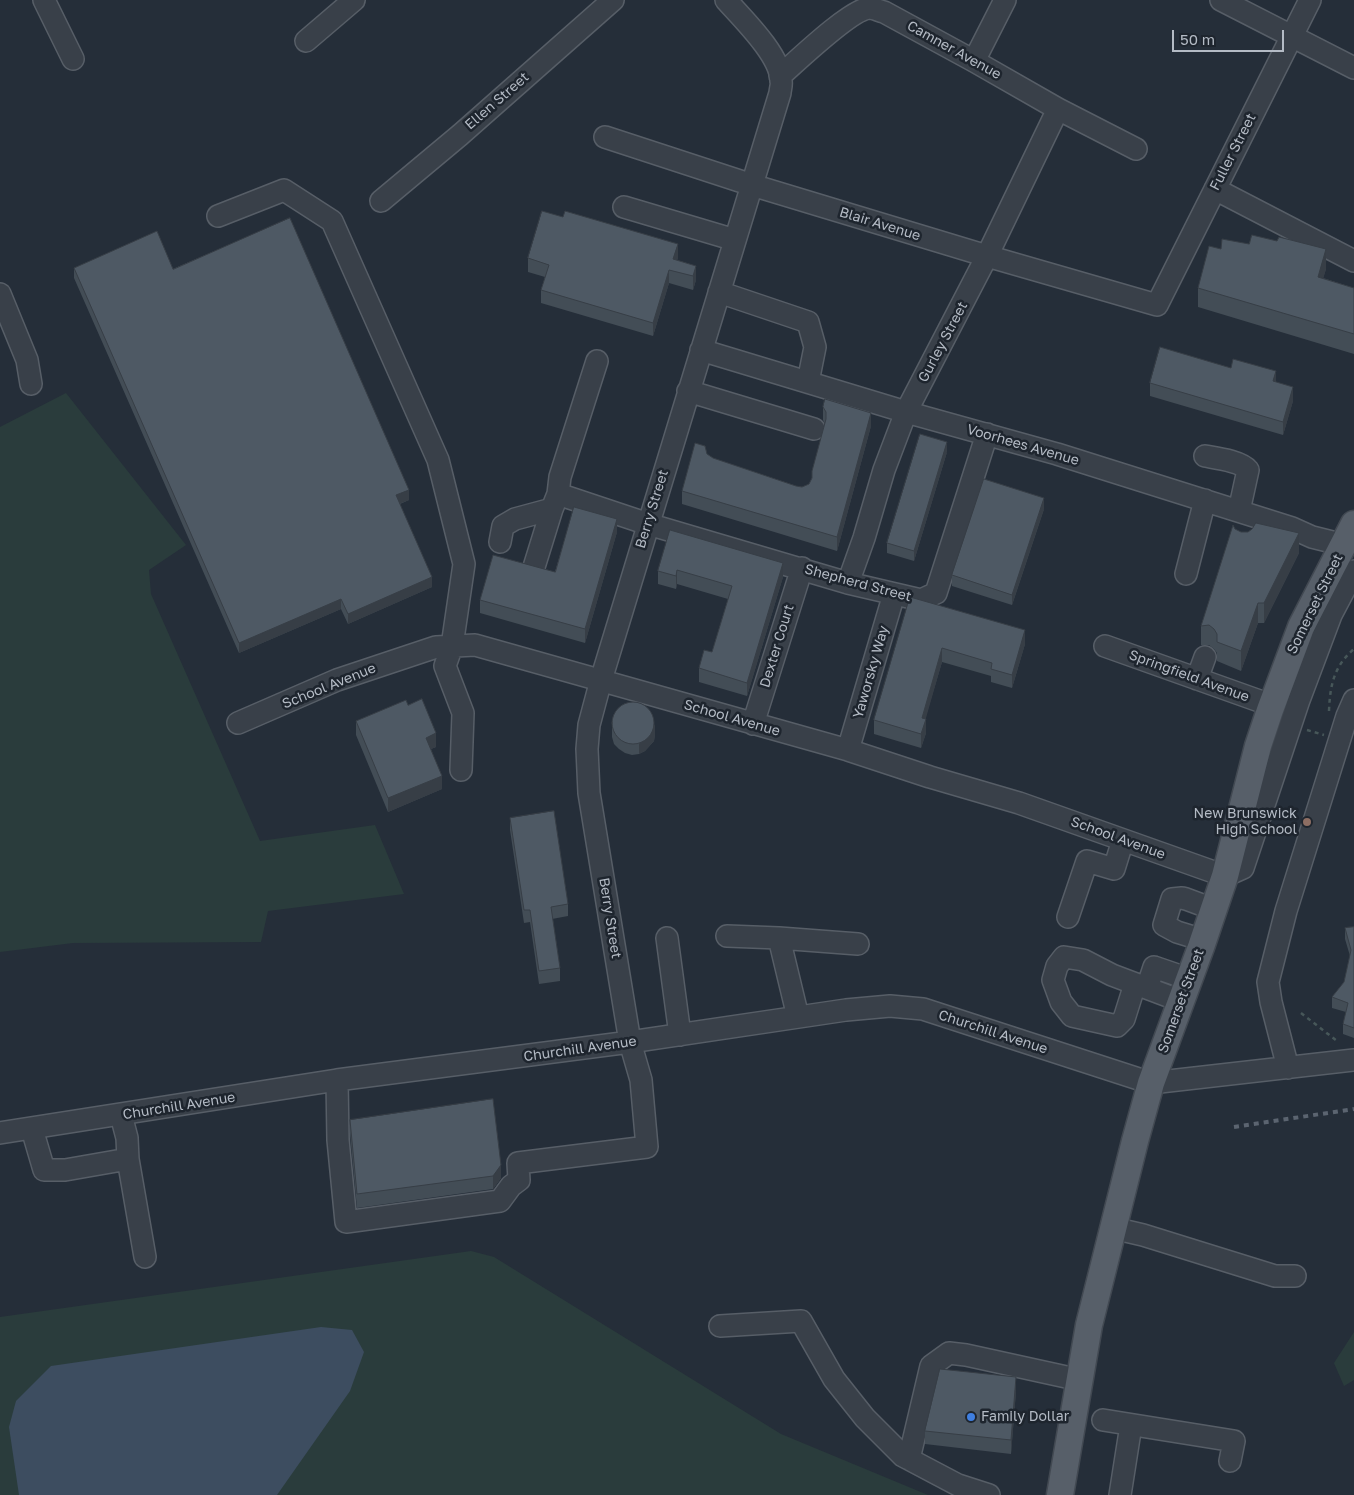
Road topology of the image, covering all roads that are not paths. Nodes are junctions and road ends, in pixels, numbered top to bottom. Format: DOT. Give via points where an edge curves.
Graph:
graph roads {
  1 [pos="44,0"];
  2 [pos="354,0"];
  3 [pos="613,0"];
  4 [pos="726,0"];
  5 [pos="1005,0"];
  6 [pos="1221,0"];
  7 [pos="1310,0"];
  8 [pos="1291,36"];
  9 [pos="306,41"];
  10 [pos="73,59"];
  11 [pos="974,61"];
  12 [pos="1354,68"];
  13 [pos="780,76"];
  14 [pos="1058,109"];
  15 [pos="605,137"];
  16 [pos="1136,149"];
  17 [pos="752,185"];
  18 [pos="1215,189"];
  19 [pos="381,201"];
  20 [pos="624,207"];
  21 [pos="218,216"];
  22 [pos="735,240"];
  23 [pos="988,256"];
  24 [pos="1354,261"];
  25 [pos="719,292"];
  26 [pos="0,294"];
  27 [pos="1157,305"];
  28 [pos="701,350"];
  29 [pos="597,360"];
  30 [pos="808,382"];
  31 [pos="31,384"];
  32 [pos="688,391"];
  33 [pos="906,412"];
  34 [pos="814,429"];
  35 [pos="987,434"];
  36 [pos="1205,456"];
  37 [pos="1205,500"];
  38 [pos="555,502"];
  39 [pos="1245,513"];
  40 [pos="648,524"];
  41 [pos="1245,535"];
  42 [pos="1349,535"];
  43 [pos="500,542"];
  44 [pos="534,567"];
  45 [pos="802,568"];
  46 [pos="1354,571"];
  47 [pos="1186,574"];
  48 [pos="848,583"];
  49 [pos="894,594"];
  50 [pos="452,646"];
  51 [pos="1105,646"];
  52 [pos="1205,657"];
  53 [pos="1197,679"];
  54 [pos="601,680"];
  55 [pos="1354,700"];
  56 [pos="1270,710"];
  57 [pos="238,723"];
  58 [pos="753,724"];
  59 [pos="848,750"];
  60 [pos="461,770"];
  61 [pos="1123,840"];
  62 [pos="1225,876"];
  63 [pos="1214,909"];
  64 [pos="1068,917"];
  65 [pos="726,936"];
  66 [pos="667,938"];
  67 [pos="779,938"];
  68 [pos="1203,940"];
  69 [pos="858,944"];
  70 [pos="1141,986"];
  71 [pos="1185,990"];
  72 [pos="798,1017"];
  73 [pos="680,1035"];
  74 [pos="630,1042"];
  75 [pos="1354,1060"];
  76 [pos="1288,1068"];
  77 [pos="337,1080"];
  78 [pos="1151,1083"];
  79 [pos="121,1115"];
  80 [pos="32,1129"];
  81 [pos="0,1133"];
  82 [pos="128,1159"];
  83 [pos="1113,1228"];
  84 [pos="145,1257"];
  85 [pos="1295,1276"];
  86 [pos="720,1326"];
  87 [pos="1080,1380"];
  88 [pos="1103,1420"];
  89 [pos="1131,1425"];
  90 [pos="909,1459"];
  91 [pos="1230,1461"];
  92 [pos="989,1495"];
  93 [pos="1060,1495"];
  94 [pos="1120,1495"];
  1 -- 10 [label="street"];
  2 -- 9 [label="street"];
  3 -- 19 [label="street, Ellen Street"];
  4 -- 13 [label="street, Berry Street" via="774,58"];
  5 -- 11 [label="street"];
  6 -- 8 [label="street"];
  7 -- 8 [label="street, Fuller Street"];
  8 -- 12 [label="street"];
  8 -- 18 [label="street, Fuller Street"];
  11 -- 13 [label="street, Camner Avenue" via="871,8 844,20"];
  11 -- 14 [label="street, Camner Avenue"];
  13 -- 17 [label="street, Berry Street" via="780,93"];
  14 -- 16 [label="street, Camner Avenue"];
  14 -- 23 [label="street, Gurley Street"];
  15 -- 17 [label="street, Blair Avenue"];
  17 -- 22 [label="street, Berry Street"];
  17 -- 23 [label="street, Blair Avenue"];
  18 -- 24 [label="street"];
  18 -- 27 [label="street, Fuller Street"];
  20 -- 22 [label="street"];
  21 -- 50 [label="street" via="284,190 332,221 438,460 464,564"];
  22 -- 25 [label="street, Berry Street"];
  23 -- 27 [label="street, Blair Avenue"];
  23 -- 33 [label="street, Gurley Street"];
  25 -- 28 [label="street, Berry Street"];
  25 -- 30 [label="street" via="808,322 815,347"];
  26 -- 31 [label="street" via="27,360"];
  28 -- 30 [label="street, Voorhees Avenue"];
  28 -- 32 [label="street, Berry Street"];
  29 -- 38 [label="street"];
  30 -- 33 [label="street, Voorhees Avenue"];
  32 -- 34 [label="street"];
  32 -- 40 [label="street, Berry Street"];
  33 -- 35 [label="street, Voorhees Avenue"];
  33 -- 48 [label="street, Gurley Street"];
  35 -- 37 [label="street, Voorhees Avenue"];
  35 -- 49 [label="street, Shepherd Street" via="936,593 921,600"];
  36 -- 39 [label="street" via="1240,464 1248,470"];
  37 -- 39 [label="street, Voorhees Avenue"];
  37 -- 47 [label="street"];
  38 -- 40 [label="street, Shepherd Street"];
  38 -- 43 [label="street" via="503,526"];
  38 -- 44 [label="street"];
  39 -- 41 [label="street"];
  39 -- 42 [label="street, Voorhees Avenue" via="1312,537"];
  40 -- 45 [label="street, Shepherd Street"];
  40 -- 54 [label="street, Berry Street"];
  42 -- 56 [label="main road, Somerset Street" via="1301,628"];
  45 -- 48 [label="street, Shepherd Street"];
  45 -- 58 [label="street, Dexter Court"];
  46 -- 62 [label="street" via="1331,615 1299,700 1243,868"];
  48 -- 49 [label="street, Shepherd Street"];
  49 -- 59 [label="street, Yaworsky Way"];
  50 -- 54 [label="street, School Avenue" via="475,645"];
  50 -- 57 [label="street, School Avenue" via="436,647 337,680"];
  50 -- 60 [label="street" via="445,666 463,713"];
  51 -- 53 [label="street, Springfield Avenue"];
  52 -- 53 [label="street"];
  53 -- 56 [label="street, Springfield Avenue" via="1265,704"];
  54 -- 58 [label="street, School Avenue"];
  54 -- 74 [label="street, Berry Street" via="588,733 589,793"];
  55 -- 76 [label="street" via="1286,911 1268,982"];
  56 -- 62 [label="main road, Somerset Street"];
  58 -- 59 [label="street, School Avenue"];
  59 -- 61 [label="street, School Avenue" via="1019,803"];
  61 -- 62 [label="street, School Avenue"];
  61 -- 64 [label="street" via="1114,869 1087,861"];
  62 -- 63 [label="main road, Somerset Street"];
  63 -- 68 [label="main road, Somerset Street"];
  63 -- 68 [label="street" via="1182,898 1172,899 1164,925"];
  65 -- 67 [label="street"];
  66 -- 73 [label="street"];
  67 -- 69 [label="street"];
  67 -- 72 [label="street"];
  68 -- 71 [label="main road, Somerset Street"];
  70 -- 71 [label="street" via="1154,967"];
  71 -- 78 [label="main road, Somerset Street"];
  72 -- 73 [label="street, Churchill Avenue"];
  72 -- 78 [label="street, Churchill Avenue" via="890,1006 923,1009"];
  73 -- 74 [label="street, Churchill Avenue"];
  74 -- 77 [label="street, Churchill Avenue"];
  74 -- 77 [label="street, Berry Street" via="641,1080 647,1146 518,1163 519,1180 500,1202 346,1222 338,1140"];
  75 -- 76 [label="street"];
  76 -- 78 [label="street"];
  77 -- 79 [label="street, Churchill Avenue"];
  78 -- 83 [label="main road, Somerset Street"];
  79 -- 80 [label="street, Churchill Avenue"];
  79 -- 82 [label="street"];
  80 -- 81 [label="street, Churchill Avenue"];
  80 -- 82 [label="street" via="44,1170 65,1170"];
  82 -- 84 [label="street"];
  83 -- 85 [label="street" via="1275,1276"];
  83 -- 87 [label="main road, Somerset Street" via="1089,1324"];
  86 -- 90 [label="street" via="801,1321 834,1379 865,1418"];
  87 -- 90 [label="street" via="949,1353 931,1366"];
  87 -- 93 [label="main road, Somerset Street"];
  88 -- 89 [label="street"];
  89 -- 91 [label="street" via="1234,1441"];
  89 -- 94 [label="street"];
  90 -- 92 [label="street" via="958,1485"];
}
